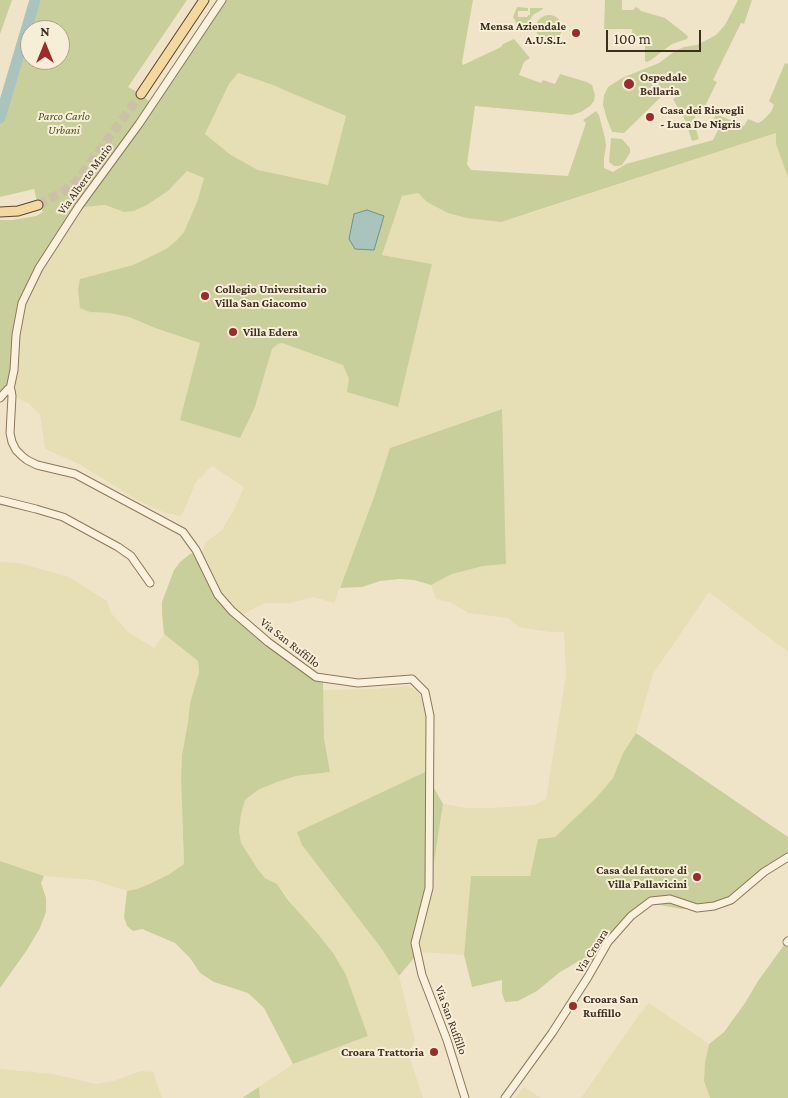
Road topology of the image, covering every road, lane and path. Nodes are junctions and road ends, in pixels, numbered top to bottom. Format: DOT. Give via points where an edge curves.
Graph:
graph roads {
  1 [pos="204,0"];
  2 [pos="222,0"];
  3 [pos="141,94"];
  4 [pos="38,205"];
  5 [pos="0,212"];
  6 [pos="10,389"];
  7 [pos="0,398"];
  8 [pos="0,500"];
  9 [pos="150,583"];
  10 [pos="788,857"];
  11 [pos="465,1098"];
  12 [pos="505,1098"];
  1 -- 3 [label="main road"];
  2 -- 6 [label="street, Via Alberto Mario" via="39,268 22,303"];
  4 -- 5 [label="main road"];
  6 -- 7 [label="street"];
  6 -- 11 [label="street, Via San Ruffillo" via="10,433 16,450 22,456 75,474 183,532 196,550 218,595 268,642 316,677 358,683 412,679 425,692 430,716 430,888 415,943 422,975 448,1040"];
  8 -- 9 [label="street" via="63,518 118,546 131,556"];
  10 -- 12 [label="street, Via Croara" via="764,872 732,900 697,908 670,899 651,901 631,916 608,942 552,1033"];
}
